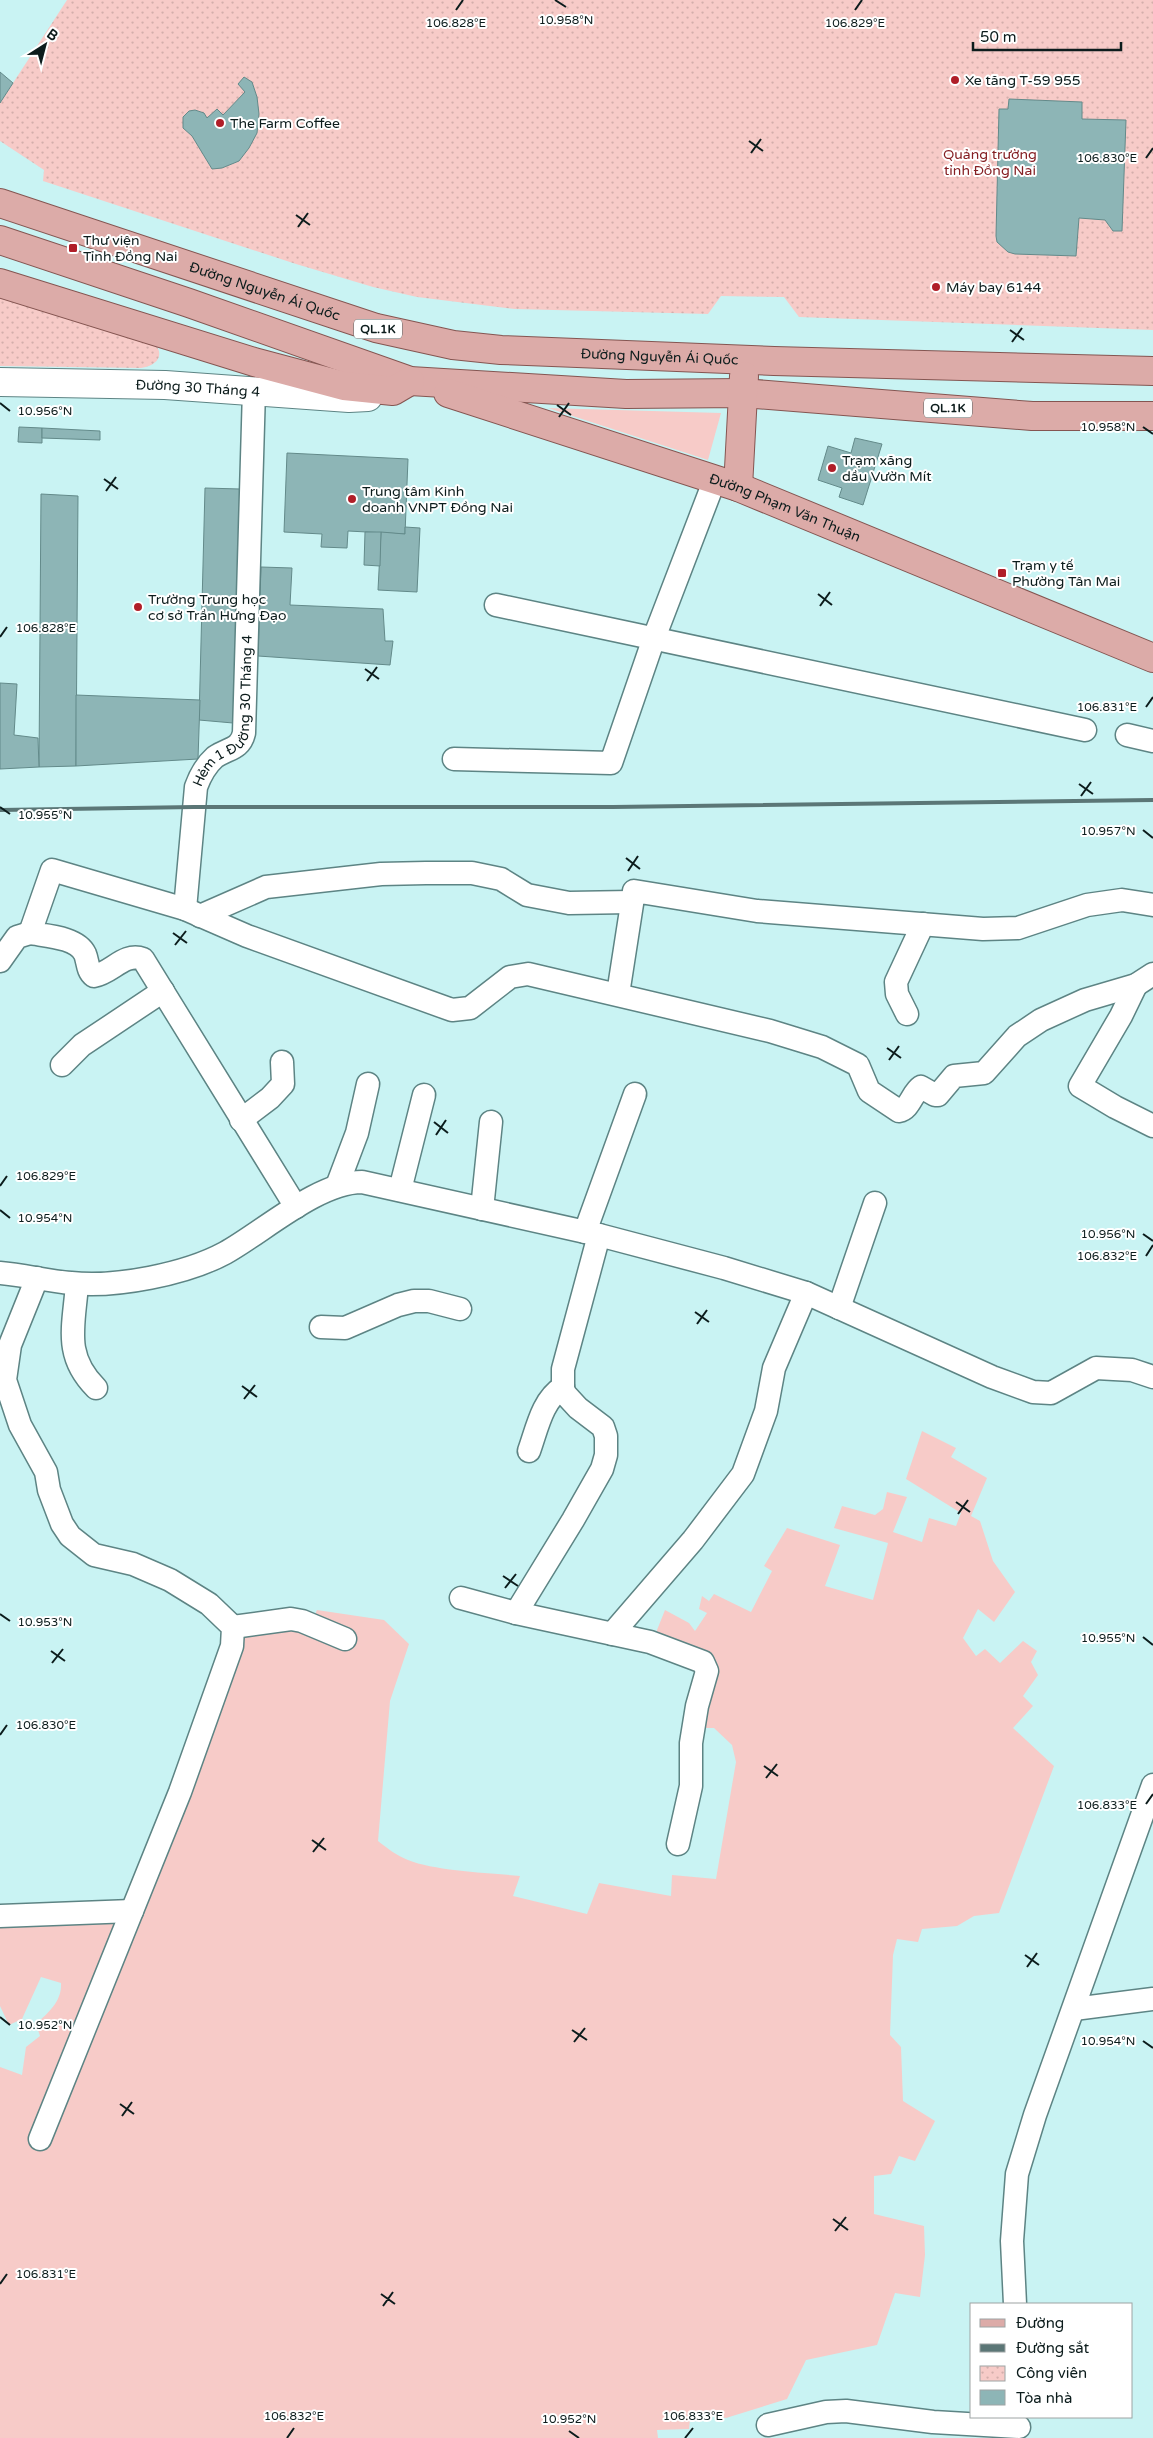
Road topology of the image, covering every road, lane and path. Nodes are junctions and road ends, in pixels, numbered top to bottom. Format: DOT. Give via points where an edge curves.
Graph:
graph roads {
  1 [pos="0,203"];
  2 [pos="0,240"];
  3 [pos="0,282"];
  4 [pos="254,362"];
  5 [pos="1153,371"];
  6 [pos="744,376"];
  7 [pos="0,382"];
  8 [pos="402,386"];
  9 [pos="254,390"];
  10 [pos="1153,416"];
  11 [pos="726,483"];
  12 [pos="496,605"];
  13 [pos="654,638"];
  14 [pos="1153,658"];
  15 [pos="1085,730"];
  16 [pos="1127,735"];
  17 [pos="1153,742"];
  18 [pos="454,759"];
  19 [pos="631,902"];
  20 [pos="1153,905"];
  21 [pos="192,912"];
  22 [pos="923,924"];
  23 [pos="30,933"];
  24 [pos="0,961"];
  25 [pos="1144,979"];
  26 [pos="163,991"];
  27 [pos="618,994"];
  28 [pos="907,1014"];
  29 [pos="282,1062"];
  30 [pos="62,1065"];
  31 [pos="368,1084"];
  32 [pos="635,1094"];
  33 [pos="424,1095"];
  34 [pos="241,1120"];
  35 [pos="491,1122"];
  36 [pos="1153,1126"];
  37 [pos="337,1186"];
  38 [pos="400,1190"];
  39 [pos="876,1203"];
  40 [pos="296,1208"];
  41 [pos="482,1209"];
  42 [pos="592,1233"];
  43 [pos="0,1273"];
  44 [pos="36,1278"];
  45 [pos="77,1284"];
  46 [pos="806,1293"];
  47 [pos="839,1308"];
  48 [pos="460,1309"];
  49 [pos="321,1327"];
  50 [pos="1153,1377"];
  51 [pos="563,1387"];
  52 [pos="96,1388"];
  53 [pos="529,1451"];
  54 [pos="461,1598"];
  55 [pos="516,1613"];
  56 [pos="233,1627"];
  57 [pos="612,1634"];
  58 [pos="344,1639"];
  59 [pos="1153,1785"];
  60 [pos="1147,1818"];
  61 [pos="678,1844"];
  62 [pos="132,1912"];
  63 [pos="0,1916"];
  64 [pos="1153,1999"];
  65 [pos="1074,2009"];
  66 [pos="40,2139"];
  67 [pos="1014,2303"];
  68 [pos="768,2425"];
  69 [pos="1020,2427"];
  1 -- 6 [label="main road, Đường Nguyễn Ái Quốc / QL.1K" via="199,271 414,338"];
  2 -- 8 [label="main road, Đường Nguyễn Ái Quốc / QL.1K" via="189,303"];
  3 -- 4 [label="main road, Đường Nguyễn Ái Quốc / QL.1K"];
  4 -- 8 [label="main road, Đường Nguyễn Ái Quốc / QL.1K" via="344,386"];
  4 -- 9 [label="main road"];
  5 -- 6 [label="main road, Đường Nguyễn Ái Quốc / QL.1K" via="774,361"];
  6 -- 8 [label="main road, Đường Nguyễn Ái Quốc / QL.1K" via="710,393 626,394"];
  6 -- 10 [label="main road, Đường Nguyễn Ái Quốc / QL.1K" via="1032,416"];
  6 -- 11 [label="main road"];
  7 -- 9 [label="main road, Đường 30 Tháng 4"];
  8 -- 9 [label="main road, Đường 30 Tháng 4" via="361,398"];
  8 -- 11 [label="main road, Đường Phạm Văn Thuận"];
  9 -- 21 [label="street, Hẻm 1 Đường 30 Tháng 4" via="244,734 237,747 214,758 196,787"];
  11 -- 13 [label="street"];
  11 -- 14 [label="main road, Đường Phạm Văn Thuận"];
  12 -- 13 [label="street"];
  13 -- 15 [label="street"];
  13 -- 18 [label="street" via="611,763"];
  16 -- 17 [label="street"];
  19 -- 21 [label="street" via="569,903 527,895 502,879 472,873 417,873 266,887"];
  19 -- 22 [label="street" via="634,892 757,911"];
  19 -- 27 [label="street"];
  20 -- 22 [label="street" via="1122,900 1087,904 1018,928 961,929"];
  21 -- 23 [label="street" via="52,870"];
  21 -- 27 [label="street" via="247,936 452,1010 479,1004 505,979 519,974 539,975"];
  22 -- 28 [label="street" via="896,982 896,994"];
  23 -- 24 [label="street" via="17,937"];
  23 -- 26 [label="street" via="73,942 84,952 94,976 125,959 136,956 143,959"];
  25 -- 27 [label="street" via="1084,1000 1041,1020 1017,1036 989,1070 954,1076 938,1095 921,1087 906,1108 900,1111 869,1091 858,1065 822,1047"];
  25 -- 36 [label="street" via="1080,1086"];
  26 -- 30 [label="street" via="88,1041"];
  26 -- 34 [label="street"];
  29 -- 34 [label="street" via="283,1084"];
  31 -- 37 [label="street" via="356,1133"];
  32 -- 42 [label="street"];
  33 -- 38 [label="street"];
  34 -- 40 [label="street"];
  35 -- 41 [label="street"];
  37 -- 38 [label="street" via="362,1182"];
  37 -- 40 [label="street"];
  38 -- 41 [label="street"];
  39 -- 47 [label="street"];
  40 -- 45 [label="street" via="210,1259 150,1278 108,1285"];
  41 -- 42 [label="street"];
  42 -- 46 [label="street"];
  42 -- 51 [label="street"];
  43 -- 44 [label="street"];
  44 -- 45 [label="street"];
  44 -- 56 [label="street" via="10,1345 5,1380 20,1425 46,1472 62,1524 70,1536 94,1555 133,1564 170,1580 210,1604"];
  45 -- 52 [label="street" via="72,1344 80,1371"];
  46 -- 47 [label="street"];
  46 -- 57 [label="street" via="774,1368 766,1410 743,1474 693,1540"];
  47 -- 50 [label="street" via="992,1377 1033,1392 1052,1393 1096,1368 1132,1370"];
  48 -- 49 [label="street" via="429,1301 414,1301 345,1328"];
  51 -- 53 [label="street" via="547,1404"];
  51 -- 55 [label="street" via="572,1403 603,1427 606,1455 602,1469 574,1520"];
  54 -- 55 [label="street"];
  55 -- 57 [label="street"];
  56 -- 58 [label="street" via="291,1619"];
  56 -- 62 [label="street" via="232,1646 180,1792"];
  57 -- 61 [label="street" via="692,1656 703,1662 707,1671 697,1706 691,1743 691,1786"];
  59 -- 60 [label="street"];
  60 -- 65 [label="street"];
  62 -- 63 [label="street"];
  62 -- 66 [label="street"];
  64 -- 65 [label="street"];
  65 -- 67 [label="street" via="1017,2174 1012,2241"];
  68 -- 69 [label="street" via="826,2412 846,2411 933,2422"];
}
